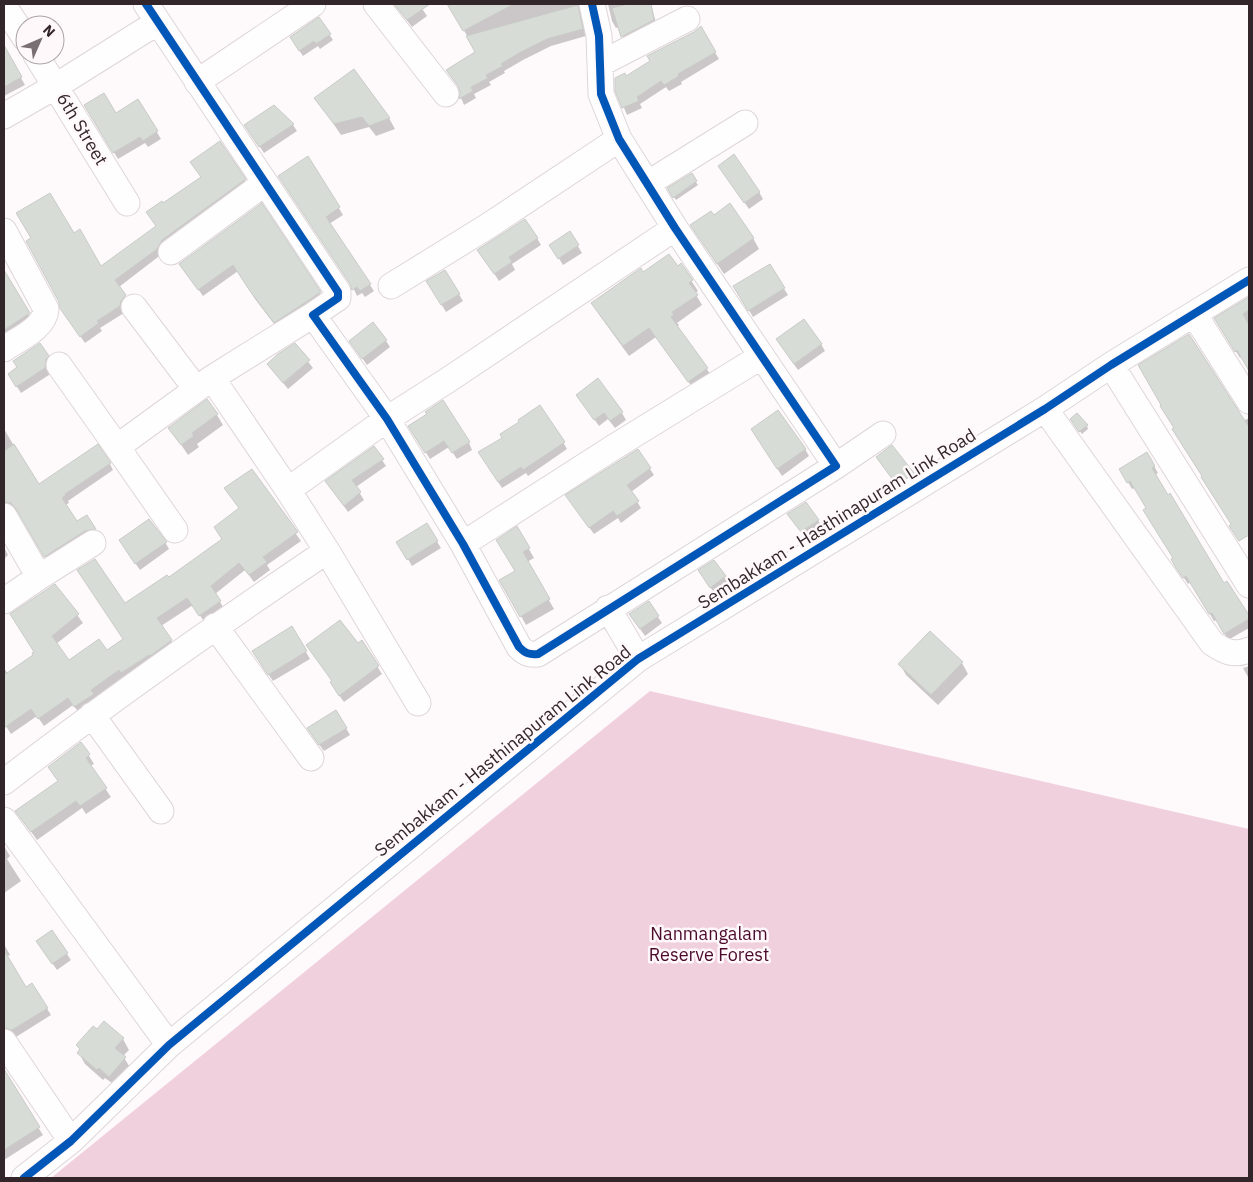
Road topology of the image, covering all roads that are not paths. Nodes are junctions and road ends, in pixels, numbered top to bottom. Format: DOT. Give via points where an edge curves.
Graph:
graph roads {
  1 [pos="313,4"];
  2 [pos="376,4"];
  3 [pos="592,4"];
  4 [pos="4,6"];
  5 [pos="152,13"];
  6 [pos="687,19"];
  7 [pos="15,23"];
  8 [pos="600,64"];
  9 [pos="42,65"];
  10 [pos="197,82"];
  11 [pos="56,86"];
  12 [pos="446,94"];
  13 [pos="4,116"];
  14 [pos="745,123"];
  15 [pos="619,139"];
  16 [pos="265,183"];
  17 [pos="647,184"];
  18 [pos="127,203"];
  19 [pos="675,228"];
  20 [pos="4,231"];
  21 [pos="171,252"];
  22 [pos="1249,280"];
  23 [pos="391,286"];
  24 [pos="134,306"];
  25 [pos="1194,314"];
  26 [pos="313,315"];
  27 [pos="4,349"];
  28 [pos="762,356"];
  29 [pos="59,365"];
  30 [pos="1111,365"];
  31 [pos="204,384"];
  32 [pos="1249,401"];
  33 [pos="1045,409"];
  34 [pos="387,419"];
  35 [pos="883,434"];
  36 [pos="117,446"];
  37 [pos="836,466"];
  38 [pos="288,490"];
  39 [pos="4,516"];
  40 [pos="175,530"];
  41 [pos="92,544"];
  42 [pos="463,544"];
  43 [pos="326,551"];
  44 [pos="39,576"];
  45 [pos="1249,585"];
  46 [pos="4,601"];
  47 [pos="608,608"];
  48 [pos="216,626"];
  49 [pos="1249,650"];
  50 [pos="638,659"];
  51 [pos="418,703"];
  52 [pos="92,715"];
  53 [pos="310,758"];
  54 [pos="4,782"];
  55 [pos="161,811"];
  56 [pos="4,820"];
  57 [pos="4,1042"];
  58 [pos="169,1046"];
  59 [pos="71,1141"];
  60 [pos="24,1178"];
  1 -- 10 [label="street"];
  2 -- 12 [label="street"];
  3 -- 8 [label="street" via="599,36"];
  4 -- 7 [label="street"];
  5 -- 10 [label="street"];
  5 -- 11 [label="street"];
  6 -- 8 [label="street"];
  8 -- 15 [label="street" via="601,94"];
  9 -- 11 [label="street, 6th Street"];
  10 -- 16 [label="street"];
  11 -- 13 [label="street"];
  11 -- 18 [label="street, 6th Street"];
  14 -- 17 [label="street"];
  15 -- 17 [label="street"];
  15 -- 23 [label="street"];
  16 -- 21 [label="street"];
  16 -- 26 [label="street" via="338,292 338,298"];
  17 -- 19 [label="street"];
  19 -- 28 [label="street"];
  19 -- 34 [label="street"];
  20 -- 27 [label="street" via="46,309 39,325"];
  22 -- 25 [label="street, Sembakkam - Hasthinapuram Link Road"];
  24 -- 31 [label="street"];
  25 -- 30 [label="street, Sembakkam - Hasthinapuram Link Road"];
  25 -- 32 [label="street"];
  26 -- 31 [label="street"];
  26 -- 34 [label="street"];
  28 -- 37 [label="street"];
  28 -- 42 [label="street"];
  29 -- 36 [label="street"];
  30 -- 33 [label="street, Sembakkam - Hasthinapuram Link Road"];
  30 -- 45 [label="street"];
  31 -- 36 [label="street"];
  31 -- 38 [label="street"];
  33 -- 49 [label="street" via="1212,643 1236,654"];
  33 -- 50 [label="street, Sembakkam - Hasthinapuram Link Road"];
  34 -- 38 [label="street"];
  34 -- 42 [label="street"];
  35 -- 37 [label="street"];
  36 -- 40 [label="street"];
  37 -- 47 [label="street"];
  38 -- 43 [label="street"];
  39 -- 44 [label="street"];
  41 -- 44 [label="street"];
  42 -- 47 [label="street" via="525,653 538,654"];
  43 -- 48 [label="street"];
  43 -- 51 [label="street"];
  44 -- 46 [label="street"];
  47 -- 50 [label="street"];
  48 -- 52 [label="street"];
  48 -- 53 [label="street"];
  50 -- 58 [label="street, Sembakkam - Hasthinapuram Link Road"];
  52 -- 54 [label="street"];
  52 -- 55 [label="street"];
  56 -- 58 [label="street"];
  57 -- 59 [label="street"];
  58 -- 59 [label="street, Sembakkam - Hasthinapuram Link Road"];
  59 -- 60 [label="street, Sembakkam - Hasthinapuram Link Road"];
}
